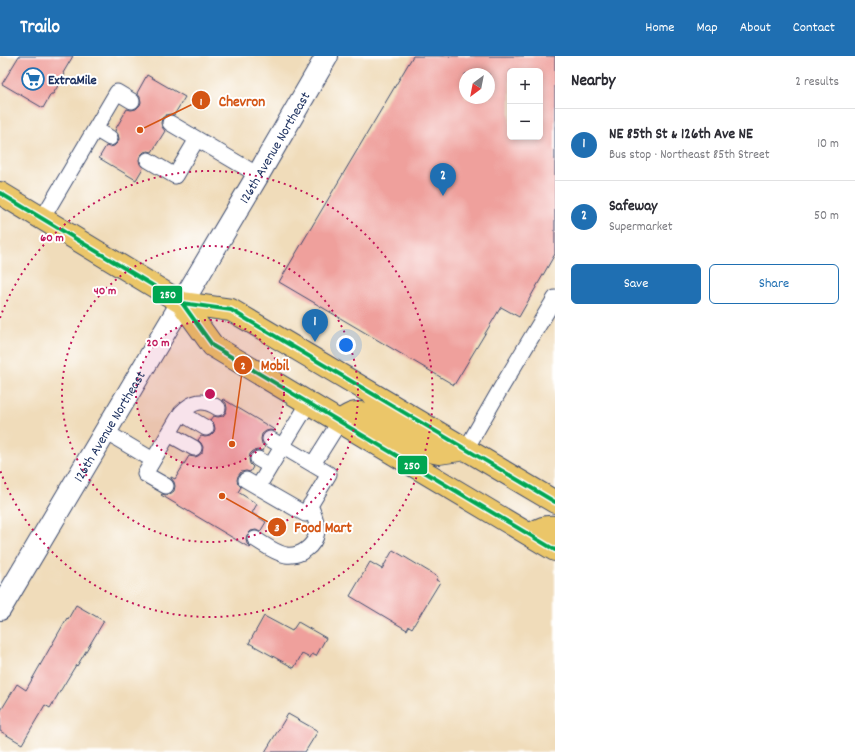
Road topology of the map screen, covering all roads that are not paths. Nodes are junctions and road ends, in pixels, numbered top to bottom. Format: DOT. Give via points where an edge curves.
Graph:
graph roads {
  1 [pos="327,56"];
  2 [pos="132,101"];
  3 [pos="170,123"];
  4 [pos="95,129"];
  5 [pos="110,138"];
  6 [pos="197,139"];
  7 [pos="148,160"];
  8 [pos="258,175"];
  9 [pos="0,193"];
  10 [pos="42,219"];
  11 [pos="555,298"];
  12 [pos="182,303"];
  13 [pos="309,403"];
  14 [pos="218,408"];
  15 [pos="181,413"];
  16 [pos="340,422"];
  17 [pos="206,428"];
  18 [pos="106,432"];
  19 [pos="169,434"];
  20 [pos="276,442"];
  21 [pos="194,448"];
  22 [pos="466,449"];
  23 [pos="153,460"];
  24 [pos="313,464"];
  25 [pos="166,486"];
  26 [pos="555,502"];
  27 [pos="310,505"];
  28 [pos="555,527"];
  29 [pos="530,535"];
  30 [pos="256,539"];
  31 [pos="555,550"];
  32 [pos="0,609"];
  1 -- 8 [label="street, 126th Avenue Northeast"];
  2 -- 4 [label="lane" via="117,92"];
  3 -- 6 [label="lane"];
  4 -- 5 [label="lane"];
  4 -- 10 [label="lane"];
  6 -- 7 [label="lane" via="175,176"];
  6 -- 8 [label="lane"];
  8 -- 12 [label="street, 126th Avenue Northeast"];
  9 -- 10 [label="main road"];
  10 -- 12 [label="main road"];
  11 -- 22 [label="lane"];
  12 -- 13 [label="main road" via="213,346"];
  12 -- 18 [label="street, 126th Avenue Northeast"];
  12 -- 22 [label="main road" via="231,310"];
  13 -- 16 [label="main road"];
  13 -- 20 [label="lane"];
  14 -- 15 [label="lane" via="205,402 195,402"];
  15 -- 17 [label="lane"];
  15 -- 19 [label="lane"];
  16 -- 22 [label="main road" via="350,414 369,414 434,452"];
  16 -- 24 [label="lane"];
  16 -- 29 [label="main road"];
  18 -- 23 [label="lane"];
  18 -- 32 [label="street, 126th Avenue Northeast"];
  19 -- 21 [label="lane"];
  19 -- 23 [label="lane"];
  20 -- 24 [label="lane"];
  20 -- 27 [label="lane" via="252,483 304,514"];
  22 -- 26 [label="main road"];
  23 -- 25 [label="lane" via="145,474"];
  24 -- 27 [label="lane" via="329,474"];
  27 -- 30 [label="lane" via="317,532 306,550 296,555 286,555 276,552"];
  28 -- 29 [label="main road" via="540,528"];
  29 -- 31 [label="main road"];
}
